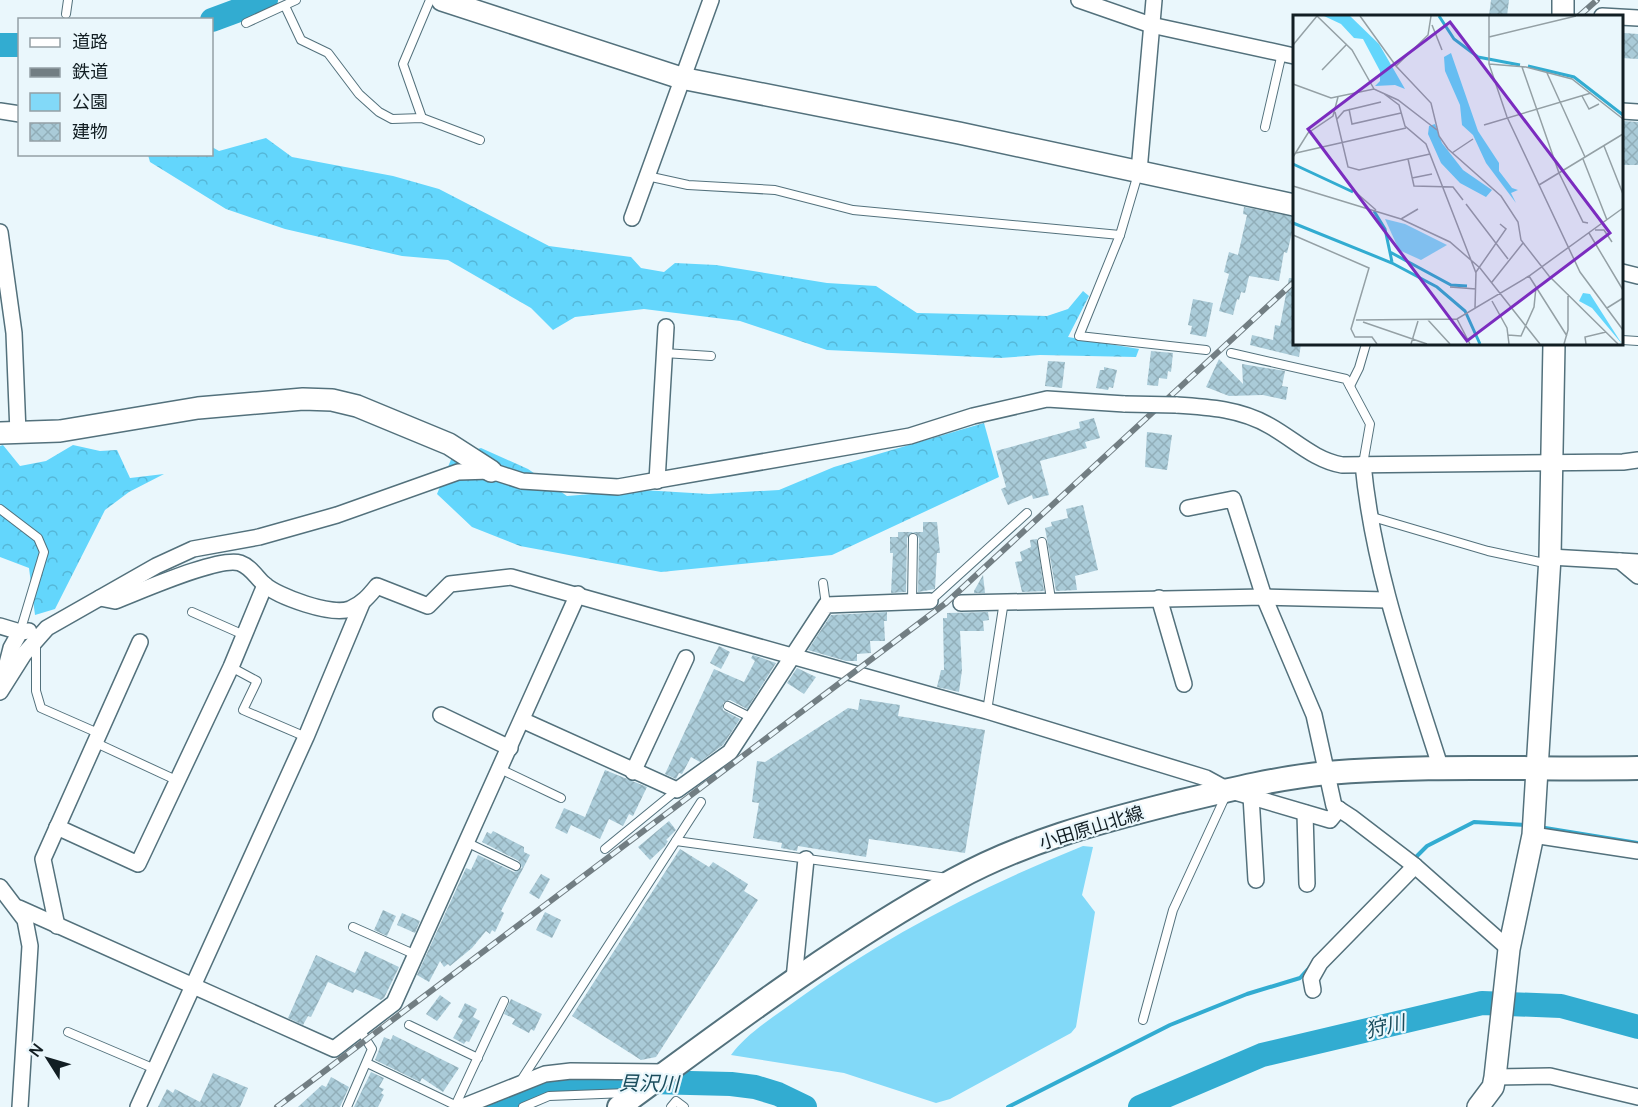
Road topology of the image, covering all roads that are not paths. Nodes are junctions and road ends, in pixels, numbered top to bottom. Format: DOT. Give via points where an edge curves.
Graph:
graph roads {
  1 [pos="68,0"];
  2 [pos="296,0"];
  3 [pos="430,0"];
  4 [pos="442,0"];
  5 [pos="711,0"];
  6 [pos="1079,0"];
  7 [pos="1154,0"];
  8 [pos="285,6"];
  9 [pos="66,14"];
  10 [pos="1623,17"];
  11 [pos="1638,18"];
  12 [pos="246,23"];
  13 [pos="1151,25"];
  14 [pos="1288,54"];
  15 [pos="681,78"];
  16 [pos="0,111"];
  17 [pos="1623,111"];
  18 [pos="1638,112"];
  19 [pos="18,114"];
  20 [pos="422,118"];
  21 [pos="1265,127"];
  22 [pos="480,140"];
  23 [pos="1139,171"];
  24 [pos="645,176"];
  25 [pos="1293,205"];
  26 [pos="632,218"];
  27 [pos="0,232"];
  28 [pos="1120,235"];
  29 [pos="1623,272"];
  30 [pos="1638,276"];
  31 [pos="666,327"];
  32 [pos="1623,340"];
  33 [pos="1638,341"];
  34 [pos="1366,345"];
  35 [pos="1554,345"];
  36 [pos="1206,350"];
  37 [pos="1231,352"];
  38 [pos="664,353"];
  39 [pos="711,356"];
  40 [pos="1350,386"];
  41 [pos="9,433"];
  42 [pos="1638,460"];
  43 [pos="1551,462"];
  44 [pos="1363,464"];
  45 [pos="491,471"];
  46 [pos="657,481"];
  47 [pos="1188,508"];
  48 [pos="0,509"];
  49 [pos="1027,513"];
  50 [pos="1368,516"];
  51 [pos="913,538"];
  52 [pos="1042,542"];
  53 [pos="1550,560"];
  54 [pos="1620,561"];
  55 [pos="1638,562"];
  56 [pos="1638,576"];
  57 [pos="823,583"];
  58 [pos="265,585"];
  59 [pos="578,594"];
  60 [pos="1264,597"];
  61 [pos="100,598"];
  62 [pos="1159,598"];
  63 [pos="1051,599"];
  64 [pos="1387,600"];
  65 [pos="930,601"];
  66 [pos="1004,601"];
  67 [pos="912,602"];
  68 [pos="363,603"];
  69 [pos="961,603"];
  70 [pos="826,605"];
  71 [pos="192,612"];
  72 [pos="0,626"];
  73 [pos="47,628"];
  74 [pos="20,632"];
  75 [pos="244,635"];
  76 [pos="36,639"];
  77 [pos="140,642"];
  78 [pos="791,657"];
  79 [pos="686,658"];
  80 [pos="231,667"];
  81 [pos="1184,684"];
  82 [pos="1,691"];
  83 [pos="728,706"];
  84 [pos="987,711"];
  85 [pos="441,715"];
  86 [pos="752,718"];
  87 [pos="522,720"];
  88 [pos="96,737"];
  89 [pos="306,737"];
  90 [pos="510,748"];
  91 [pos="1638,768"];
  92 [pos="500,769"];
  93 [pos="1441,769"];
  94 [pos="1537,770"];
  95 [pos="633,771"];
  96 [pos="1326,773"];
  97 [pos="176,780"];
  98 [pos="677,790"];
  99 [pos="1228,790"];
  100 [pos="1251,796"];
  101 [pos="561,798"];
  102 [pos="701,802"];
  103 [pos="1339,809"];
  104 [pos="1305,813"];
  105 [pos="57,827"];
  106 [pos="1533,835"];
  107 [pos="676,841"];
  108 [pos="466,842"];
  109 [pos="605,849"];
  110 [pos="1638,850"];
  111 [pos="806,860"];
  112 [pos="1415,866"];
  113 [pos="516,867"];
  114 [pos="955,879"];
  115 [pos="1256,880"];
  116 [pos="1307,884"];
  117 [pos="0,887"];
  118 [pos="19,908"];
  119 [pos="57,926"];
  120 [pos="353,927"];
  121 [pos="1509,949"];
  122 [pos="416,955"];
  123 [pos="794,979"];
  124 [pos="192,987"];
  125 [pos="1313,990"];
  126 [pos="504,1001"];
  127 [pos="1143,1020"];
  128 [pos="409,1025"];
  129 [pos="360,1030"];
  130 [pos="68,1032"];
  131 [pos="478,1058"];
  132 [pos="367,1063"];
  133 [pos="156,1069"];
  134 [pos="663,1072"];
  135 [pos="1495,1077"];
  136 [pos="520,1083"];
  137 [pos="639,1092"];
  138 [pos="1638,1097"];
  139 [pos="459,1106"];
  140 [pos="20,1107"];
  141 [pos="138,1107"];
  142 [pos="347,1107"];
  143 [pos="523,1107"];
  144 [pos="619,1107"];
  145 [pos="671,1107"];
  146 [pos="684,1107"];
  147 [pos="1478,1107"];
  1 -- 9 [label="lane"];
  2 -- 8 [label="lane"];
  3 -- 20 [label="lane" via="404,64"];
  4 -- 15 [label="street"];
  5 -- 15 [label="street"];
  6 -- 13 [label="street"];
  7 -- 13 [label="street"];
  8 -- 12 [label="lane"];
  8 -- 20 [label="lane" via="301,40 328,53 359,94 379,112 392,119"];
  10 -- 11 [label="street"];
  13 -- 14 [label="street"];
  13 -- 23 [label="street"];
  14 -- 21 [label="lane"];
  15 -- 23 [label="street"];
  15 -- 24 [label="street"];
  16 -- 19 [label="street"];
  17 -- 18 [label="street"];
  20 -- 22 [label="lane"];
  23 -- 25 [label="street"];
  23 -- 28 [label="lane"];
  24 -- 26 [label="street"];
  24 -- 28 [label="lane" via="688,185 775,190 853,210"];
  27 -- 41 [label="street" via="14,333"];
  28 -- 36 [label="lane" via="1078,336"];
  29 -- 30 [label="street"];
  31 -- 38 [label="street"];
  32 -- 33 [label="lane"];
  34 -- 40 [label="lane"];
  35 -- 43 [label="street"];
  37 -- 40 [label="lane" via="1346,379"];
  38 -- 39 [label="lane"];
  38 -- 46 [label="street"];
  40 -- 44 [label="lane" via="1370,424"];
  41 -- 45 [label="street" via="60,431 198,408 332,400 357,406 449,444"];
  42 -- 43 [label="street"];
  43 -- 44 [label="street"];
  43 -- 53 [label="street"];
  44 -- 46 [label="street, bridge" via="1329,463 1269,425 1211,407 1047,399 910,436"];
  44 -- 50 [label="street"];
  45 -- 46 [label="street" via="522,481 573,486 618,487"];
  45 -- 61 [label="street" via="458,472 337,515 260,537 193,549"];
  47 -- 60 [label="street" via="1233,499"];
  48 -- 74 [label="lane" via="38,538 44,552"];
  49 -- 65 [label="lane"];
  50 -- 53 [label="lane" via="1488,551"];
  50 -- 64 [label="street"];
  51 -- 67 [label="lane"];
  52 -- 63 [label="lane"];
  53 -- 54 [label="street"];
  53 -- 94 [label="street"];
  54 -- 55 [label="street"];
  54 -- 56 [label="street"];
  57 -- 70 [label="lane"];
  58 -- 61 [label="street" via="240,563 221,563 115,602"];
  58 -- 68 [label="street" via="320,608 347,610"];
  58 -- 75 [label="street"];
  59 -- 68 [label="street" via="512,577 450,584 428,606 377,586"];
  59 -- 78 [label="street"];
  59 -- 87 [label="street"];
  60 -- 62 [label="street"];
  60 -- 64 [label="street"];
  60 -- 96 [label="street" via="1314,715"];
  61 -- 73 [label="street"];
  62 -- 63 [label="street"];
  62 -- 81 [label="street"];
  63 -- 66 [label="street"];
  64 -- 93 [label="street"];
  65 -- 67 [label="street"];
  66 -- 69 [label="street"];
  66 -- 84 [label="lane"];
  67 -- 70 [label="street"];
  68 -- 89 [label="street"];
  70 -- 78 [label="street"];
  71 -- 75 [label="lane"];
  72 -- 74 [label="street"];
  73 -- 74 [label="street"];
  73 -- 76 [label="street"];
  74 -- 82 [label="street" via="5,664"];
  75 -- 80 [label="street"];
  76 -- 82 [label="street"];
  76 -- 88 [label="lane" via="36,691 40,708"];
  77 -- 88 [label="street"];
  78 -- 84 [label="street"];
  78 -- 86 [label="street"];
  79 -- 95 [label="street"];
  80 -- 89 [label="lane" via="257,681 243,710"];
  80 -- 97 [label="street"];
  83 -- 86 [label="lane"];
  84 -- 99 [label="street" via="1206,778"];
  85 -- 90 [label="street"];
  86 -- 98 [label="street" via="730,752"];
  87 -- 90 [label="street"];
  87 -- 95 [label="street"];
  88 -- 97 [label="lane"];
  88 -- 105 [label="street"];
  89 -- 124 [label="street"];
  90 -- 92 [label="street"];
  91 -- 94 [label="main road, 小田原山北線"];
  92 -- 101 [label="lane"];
  92 -- 108 [label="street"];
  93 -- 94 [label="main road, 小田原山北線"];
  93 -- 96 [label="main road, 小田原山北線"];
  94 -- 106 [label="street"];
  95 -- 98 [label="street"];
  96 -- 99 [label="main road, 小田原山北線"];
  96 -- 103 [label="street" via="1334,806"];
  97 -- 105 [label="street" via="138,864"];
  98 -- 109 [label="lane"];
  99 -- 100 [label="street"];
  99 -- 114 [label="main road, 小田原山北線" via="1086,824"];
  99 -- 127 [label="lane" via="1173,910"];
  100 -- 104 [label="street"];
  100 -- 115 [label="street"];
  102 -- 107 [label="lane"];
  103 -- 104 [label="street" via="1330,820"];
  103 -- 112 [label="street"];
  104 -- 116 [label="street"];
  105 -- 119 [label="street" via="43,859"];
  106 -- 110 [label="street"];
  106 -- 121 [label="street"];
  107 -- 111 [label="lane"];
  107 -- 136 [label="lane"];
  108 -- 113 [label="lane"];
  108 -- 122 [label="street"];
  111 -- 114 [label="lane"];
  111 -- 123 [label="street"];
  112 -- 121 [label="street"];
  112 -- 125 [label="street" via="1320,963 1311,979"];
  114 -- 123 [label="main road, 小田原山北線"];
  117 -- 118 [label="street"];
  118 -- 119 [label="street"];
  118 -- 140 [label="street" via="30,946"];
  119 -- 124 [label="street"];
  120 -- 122 [label="lane"];
  121 -- 135 [label="street"];
  122 -- 129 [label="street" via="394,1004"];
  123 -- 134 [label="main road, 小田原山北線"];
  124 -- 129 [label="street" via="334,1049"];
  124 -- 133 [label="street"];
  126 -- 131 [label="lane"];
  128 -- 131 [label="lane"];
  129 -- 132 [label="lane" via="372,1049"];
  130 -- 133 [label="lane"];
  131 -- 139 [label="lane"];
  132 -- 139 [label="lane"];
  132 -- 142 [label="lane"];
  133 -- 141 [label="street"];
  134 -- 136 [label="street" via="571,1071 545,1074"];
  134 -- 137 [label="main road, 小田原山北線"];
  135 -- 138 [label="street" via="1550,1076"];
  135 -- 147 [label="street" via="1493,1087"];
  136 -- 139 [label="street"];
  137 -- 143 [label="lane" via="549,1096"];
  137 -- 144 [label="main road, 小田原山北線"];
  145 -- 146 [label="lane" via="676,1101"];
}
